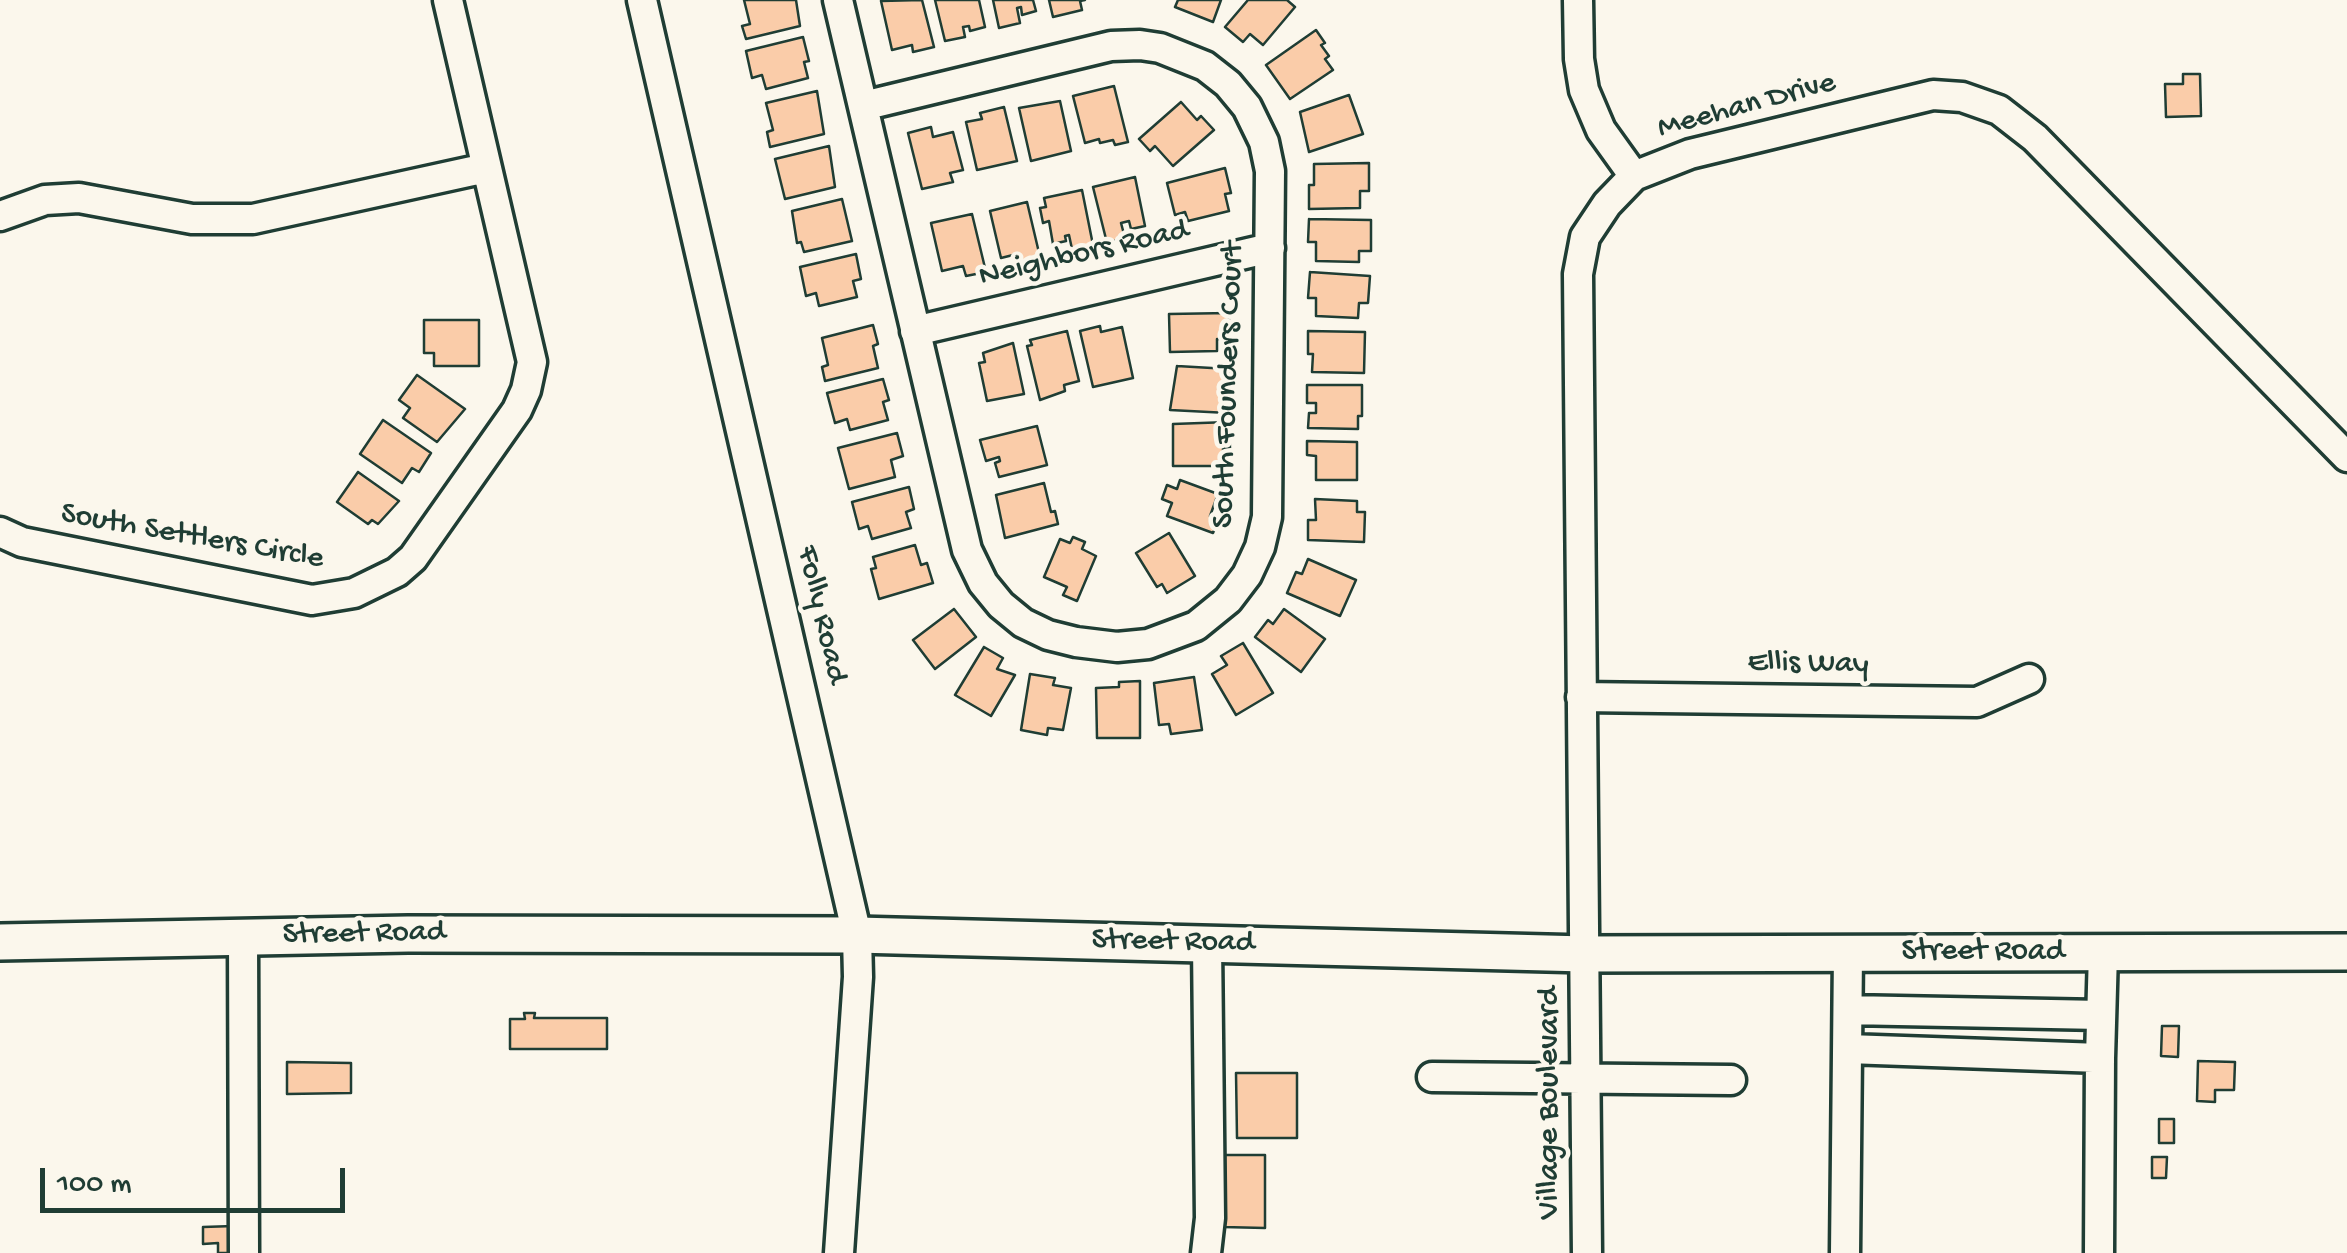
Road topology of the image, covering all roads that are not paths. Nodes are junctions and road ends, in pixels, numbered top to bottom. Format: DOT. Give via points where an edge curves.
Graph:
graph roads {
  1 [pos="448,0"];
  2 [pos="642,0"];
  3 [pos="838,0"];
  4 [pos="1578,0"];
  5 [pos="863,106"];
  6 [pos="486,168"];
  7 [pos="1634,176"];
  8 [pos="0,216"];
  9 [pos="1270,248"];
  10 [pos="915,331"];
  11 [pos="2347,457"];
  12 [pos="0,532"];
  13 [pos="2029,679"];
  14 [pos="1581,696"];
  15 [pos="857,935"];
  16 [pos="243,937"];
  17 [pos="0,942"];
  18 [pos="1208,944"];
  19 [pos="2103,952"];
  20 [pos="2347,952"];
  21 [pos="1848,953"];
  22 [pos="1585,954"];
  23 [pos="1848,1010"];
  24 [pos="2101,1015"];
  25 [pos="1848,1049"];
  26 [pos="2100,1058"];
  27 [pos="1432,1077"];
  28 [pos="1586,1077"];
  29 [pos="1730,1080"];
  30 [pos="244,1253"];
  31 [pos="839,1253"];
  32 [pos="1206,1253"];
  33 [pos="1586,1253"];
  34 [pos="1845,1253"];
  35 [pos="2099,1253"];
  1 -- 6 [label="street, South Settlers Circle"];
  2 -- 15 [label="street, Folly Road"];
  3 -- 5 [label="street, South Founders Court"];
  4 -- 7 [label="street" via="1579,59 1591,110"];
  5 -- 9 [label="street, South Founders Court" via="1111,46 1188,57 1228,84 1257,124 1270,171"];
  5 -- 10 [label="street, South Founders Court"];
  6 -- 8 [label="street" via="242,220 192,219 79,198 45,200"];
  6 -- 12 [label="street, South Settlers Circle" via="532,362 526,390 397,572 354,594 312,600 22,542"];
  7 -- 11 [label="street, Meehan Drive" via="1690,154 1934,95 1999,110 2036,138"];
  7 -- 14 [label="street, Meehan Drive" via="1585,237 1578,274"];
  9 -- 10 [label="street, Neighbors Road"];
  9 -- 10 [label="street, South Founders Court" via="1267,516 1260,547 1247,575 1213,614 1148,644 1117,647 1048,636 1023,623 983,584 967,550"];
  13 -- 14 [label="street, Ellis Way" via="1977,702"];
  14 -- 22 [label="street, Meehan Drive"];
  15 -- 16 [label="main road, Street Road"];
  15 -- 18 [label="main road, Street Road"];
  15 -- 31 [label="street, Folly Road"];
  16 -- 17 [label="main road, Street Road"];
  16 -- 30 [label="street"];
  18 -- 22 [label="main road, Street Road"];
  18 -- 32 [label="street"];
  19 -- 20 [label="main road, Street Road"];
  19 -- 21 [label="main road, Street Road"];
  19 -- 24 [label="street"];
  21 -- 22 [label="main road, Street Road"];
  21 -- 23 [label="street"];
  22 -- 28 [label="street, Village Boulevard"];
  23 -- 24 [label="street"];
  23 -- 25 [label="street"];
  24 -- 26 [label="street"];
  25 -- 26 [label="street"];
  25 -- 34 [label="street"];
  26 -- 35 [label="street"];
  27 -- 28 [label="street"];
  28 -- 29 [label="street"];
  28 -- 33 [label="street, Village Boulevard"];
}
